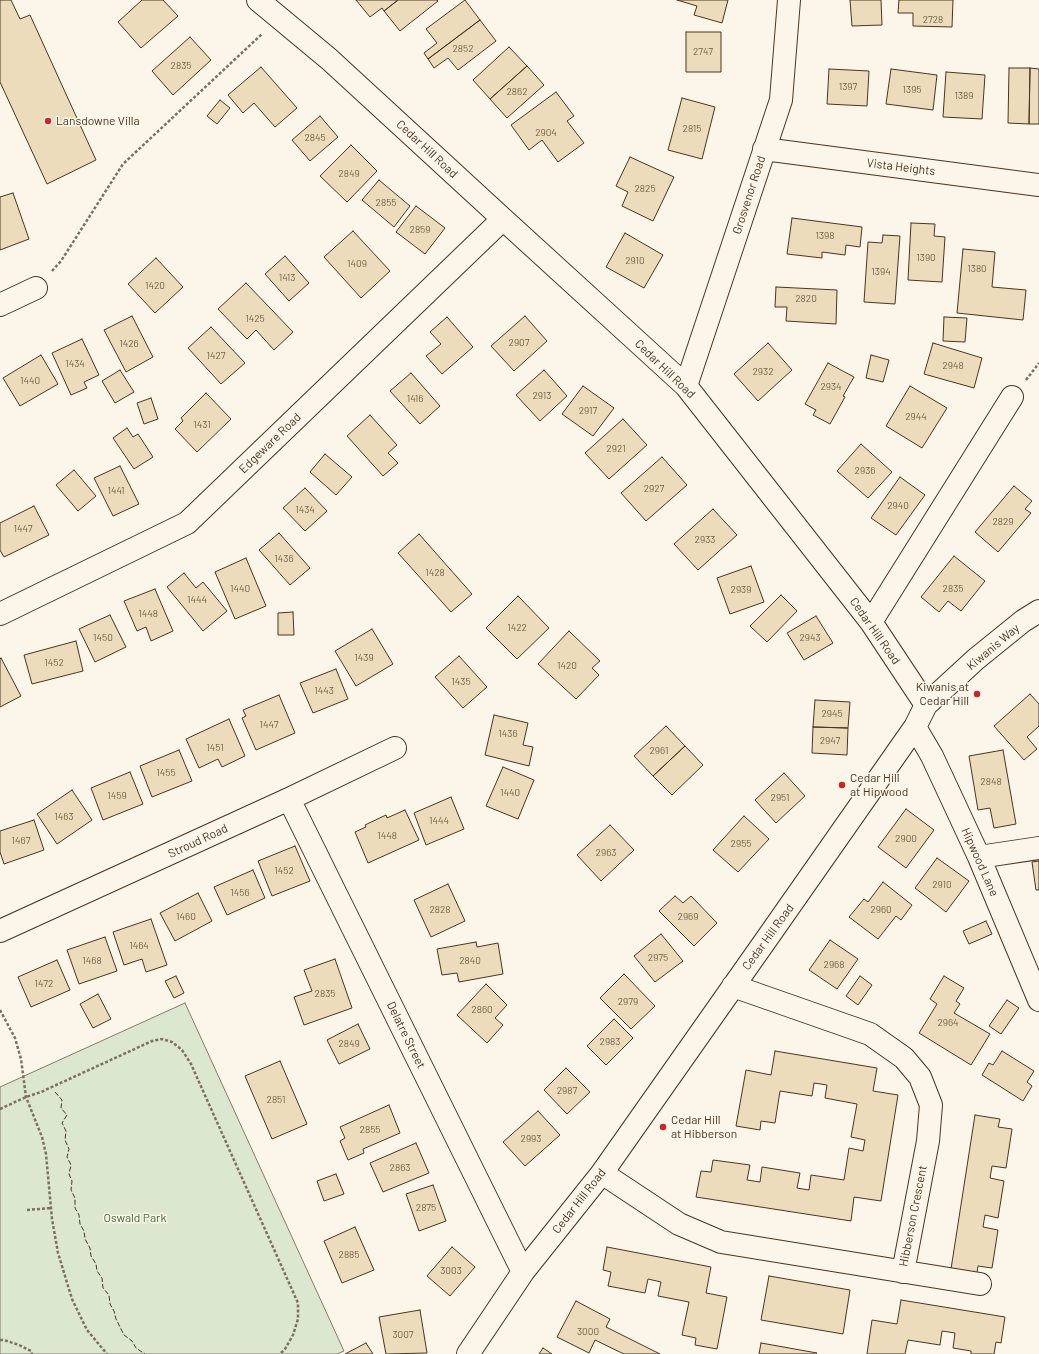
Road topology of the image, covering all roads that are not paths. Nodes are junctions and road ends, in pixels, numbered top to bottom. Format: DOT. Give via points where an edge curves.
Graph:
graph roads {
  1 [pos="258,0"];
  2 [pos="789,0"];
  3 [pos="764,149"];
  4 [pos="1039,185"];
  5 [pos="503,219"];
  6 [pos="36,288"];
  7 [pos="0,305"];
  8 [pos="686,386"];
  9 [pos="1012,397"];
  10 [pos="1039,596"];
  11 [pos="0,614"];
  12 [pos="1031,616"];
  13 [pos="871,622"];
  14 [pos="926,705"];
  15 [pos="915,727"];
  16 [pos="395,748"];
  17 [pos="289,799"];
  18 [pos="1039,848"];
  19 [pos="979,858"];
  20 [pos="0,931"];
  21 [pos="733,986"];
  22 [pos="1039,1000"];
  23 [pos="602,1173"];
  24 [pos="524,1272"];
  25 [pos="903,1272"];
  26 [pos="980,1284"];
  27 [pos="468,1354"];
  1 -- 5 [label="street, Cedar Hill Road" via="329,59"];
  2 -- 3 [label="street, Grosvenor Road" via="781,100"];
  3 -- 4 [label="street, Vista Heights"];
  3 -- 8 [label="street, Grosvenor Road"];
  5 -- 8 [label="street, Cedar Hill Road"];
  5 -- 11 [label="street, Edgeware Road" via="187,523"];
  6 -- 7 [label="street"];
  8 -- 13 [label="street, Cedar Hill Road"];
  9 -- 13 [label="street"];
  10 -- 12 [label="street, Kiwanis Way"];
  12 -- 14 [label="street, Kiwanis Way"];
  13 -- 14 [label="street, Cedar Hill Road"];
  14 -- 15 [label="street, Cedar Hill Road"];
  15 -- 19 [label="street, Hipwood Lane" via="932,756"];
  15 -- 21 [label="street, Cedar Hill Road"];
  16 -- 17 [label="street, Stroud Road"];
  17 -- 20 [label="street, Stroud Road"];
  17 -- 24 [label="street, Delatre Street"];
  18 -- 19 [label="street"];
  19 -- 22 [label="street, Hipwood Lane"];
  21 -- 23 [label="street, Cedar Hill Road"];
  21 -- 25 [label="street, Hibberson Crescent" via="870,1034 904,1058 920,1077 931,1105 928,1141"];
  23 -- 24 [label="street, Cedar Hill Road"];
  23 -- 25 [label="street, Hibberson Crescent" via="679,1224 721,1242"];
  24 -- 27 [label="street, Cedar Hill Road"];
  25 -- 26 [label="street"];
}
